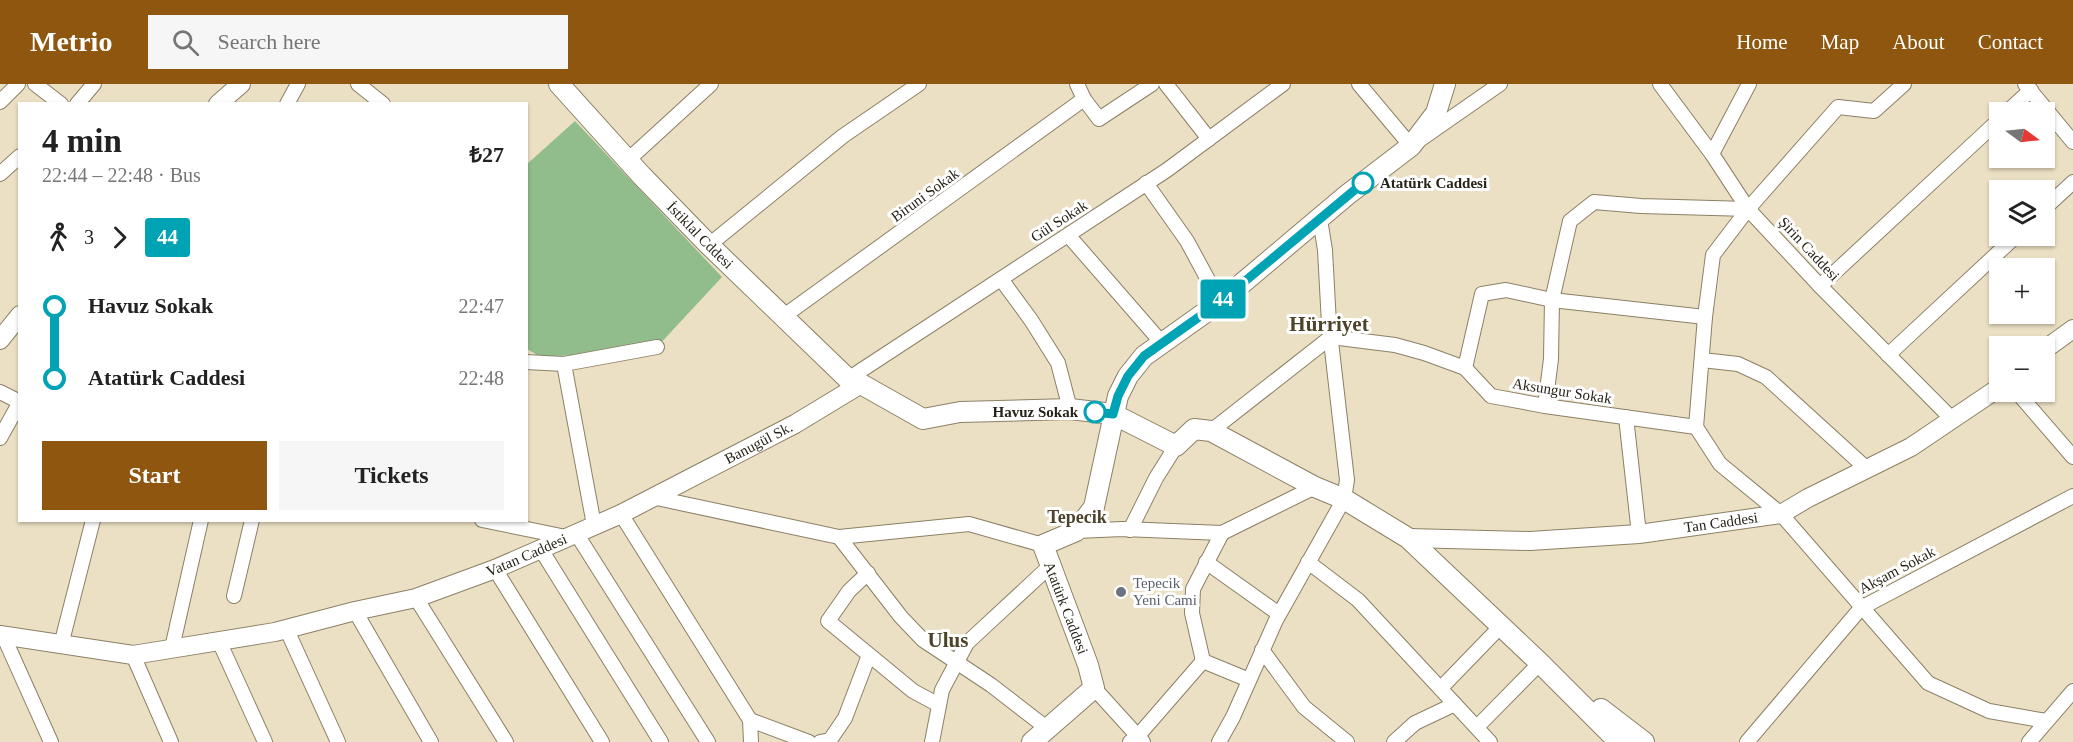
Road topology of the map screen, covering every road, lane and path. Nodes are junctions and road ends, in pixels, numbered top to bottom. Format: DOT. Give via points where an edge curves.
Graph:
graph roads {
  1 [pos="18,84"];
  2 [pos="35,84"];
  3 [pos="94,84"];
  4 [pos="241,84"];
  5 [pos="298,84"];
  6 [pos="358,84"];
  7 [pos="560,84"];
  8 [pos="711,84"];
  9 [pos="919,84"];
  10 [pos="1077,84"];
  11 [pos="1152,84"];
  12 [pos="1166,84"];
  13 [pos="1283,84"];
  14 [pos="1359,84"];
  15 [pos="1445,84"];
  16 [pos="1500,84"];
  17 [pos="1749,84"];
  18 [pos="1904,84"];
  19 [pos="1668,87"];
  20 [pos="2028,87"];
  21 [pos="1084,99"];
  22 [pos="0,102"];
  23 [pos="58,102"];
  24 [pos="79,102"];
  25 [pos="220,102"];
  26 [pos="288,102"];
  27 [pos="380,102"];
  28 [pos="2015,102"];
  29 [pos="1989,129"];
  30 [pos="1209,139"];
  31 [pos="2073,142"];
  32 [pos="1411,146"];
  33 [pos="1712,154"];
  34 [pos="18,158"];
  35 [pos="628,160"];
  36 [pos="0,174"];
  37 [pos="2073,182"];
  38 [pos="1146,183"];
  39 [pos="2055,199"];
  40 [pos="1748,209"];
  41 [pos="1320,219"];
  42 [pos="1068,235"];
  43 [pos="709,245"];
  44 [pos="2005,246"];
  45 [pos="1001,279"];
  46 [pos="1820,286"];
  47 [pos="1552,300"];
  48 [pos="1220,302"];
  49 [pos="784,316"];
  50 [pos="1705,317"];
  51 [pos="18,318"];
  52 [pos="2073,329"];
  53 [pos="1331,337"];
  54 [pos="0,340"];
  55 [pos="2055,342"];
  56 [pos="1162,343"];
  57 [pos="657,347"];
  58 [pos="1888,355"];
  59 [pos="1702,360"];
  60 [pos="528,362"];
  61 [pos="564,364"];
  62 [pos="1465,368"];
  63 [pos="854,382"];
  64 [pos="0,392"];
  65 [pos="1989,395"];
  66 [pos="18,401"];
  67 [pos="2026,402"];
  68 [pos="18,406"];
  69 [pos="1545,406"];
  70 [pos="1070,409"];
  71 [pos="1113,414"];
  72 [pos="1626,417"];
  73 [pos="1953,420"];
  74 [pos="1696,427"];
  75 [pos="1211,431"];
  76 [pos="0,438"];
  77 [pos="1176,446"];
  78 [pos="2073,457"];
  79 [pos="1867,469"];
  80 [pos="1315,487"];
  81 [pos="2073,496"];
  82 [pos="652,497"];
  83 [pos="1344,499"];
  84 [pos="621,514"];
  85 [pos="1781,514"];
  86 [pos="92,522"];
  87 [pos="201,522"];
  88 [pos="252,522"];
  89 [pos="494,522"];
  90 [pos="594,525"];
  91 [pos="1130,530"];
  92 [pos="1076,531"];
  93 [pos="1222,533"];
  94 [pos="1639,534"];
  95 [pos="571,535"];
  96 [pos="839,537"];
  97 [pos="1408,538"];
  98 [pos="1043,545"];
  99 [pos="540,548"];
  100 [pos="1206,562"];
  101 [pos="1308,562"];
  102 [pos="1050,566"];
  103 [pos="495,569"];
  104 [pos="868,573"];
  105 [pos="234,596"];
  106 [pos="416,598"];
  107 [pos="1861,608"];
  108 [pos="355,611"];
  109 [pos="1279,614"];
  110 [pos="1501,626"];
  111 [pos="286,628"];
  112 [pos="2,635"];
  113 [pos="219,641"];
  114 [pos="61,645"];
  115 [pos="172,648"];
  116 [pos="1262,650"];
  117 [pos="133,655"];
  118 [pos="869,655"];
  119 [pos="1203,661"];
  120 [pos="956,662"];
  121 [pos="1542,665"];
  122 [pos="1249,680"];
  123 [pos="1094,688"];
  124 [pos="2073,691"];
  125 [pos="1449,696"];
  126 [pos="939,705"];
  127 [pos="750,720"];
  128 [pos="2046,721"];
  129 [pos="1477,728"];
  130 [pos="1040,738"];
  131 [pos="1137,740"];
  132 [pos="51,742"];
  133 [pos="171,742"];
  134 [pos="265,742"];
  135 [pos="338,742"];
  136 [pos="430,742"];
  137 [pos="506,742"];
  138 [pos="602,742"];
  139 [pos="661,742"];
  140 [pos="708,742"];
  141 [pos="751,742"];
  142 [pos="809,742"];
  143 [pos="820,742"];
  144 [pos="932,742"];
  145 [pos="1219,742"];
  146 [pos="1347,742"];
  147 [pos="1394,742"];
  148 [pos="1490,742"];
  149 [pos="1619,742"];
  150 [pos="1644,742"];
  151 [pos="1747,742"];
  152 [pos="2029,742"];
  1 -- 22 [label="street"];
  2 -- 23 [label="street"];
  3 -- 24 [label="street"];
  4 -- 25 [label="street"];
  5 -- 26 [label="street"];
  6 -- 27 [label="street"];
  7 -- 35 [label="main road, İstiklal Cddesi"];
  8 -- 35 [label="street"];
  9 -- 43 [label="street" via="843,136"];
  10 -- 21 [label="street"];
  11 -- 21 [label="street" via="1099,119"];
  12 -- 30 [label="street"];
  13 -- 30 [label="street, Gül Sokak"];
  14 -- 32 [label="street"];
  15 -- 32 [label="main road" via="1436,113"];
  16 -- 32 [label="street"];
  17 -- 33 [label="street"];
  18 -- 40 [label="street" via="1874,111 1838,107"];
  19 -- 33 [label="street, Şirin Caddesi"];
  20 -- 28 [label="street"];
  20 -- 31 [label="street"];
  21 -- 49 [label="street, Biruni Sokak"];
  29 -- 46 [label="street"];
  30 -- 38 [label="street, Gül Sokak"];
  32 -- 41 [label="main road"];
  33 -- 40 [label="street, Şirin Caddesi"];
  34 -- 36 [label="street"];
  35 -- 43 [label="main road, İstiklal Cddesi"];
  37 -- 39 [label="street"];
  38 -- 42 [label="street, Gül Sokak"];
  38 -- 48 [label="street" via="1187,242"];
  40 -- 46 [label="street, Şirin Caddesi"];
  40 -- 47 [label="street" via="1594,202 1570,221"];
  40 -- 50 [label="street" via="1713,255"];
  41 -- 48 [label="main road"];
  41 -- 53 [label="street"];
  42 -- 45 [label="street, Gül Sokak"];
  42 -- 56 [label="street"];
  43 -- 49 [label="main road, İstiklal Cddesi"];
  44 -- 58 [label="street"];
  45 -- 63 [label="street, Gül Sokak"];
  45 -- 70 [label="street" via="1058,363"];
  46 -- 58 [label="street, Şirin Caddesi"];
  47 -- 50 [label="street"];
  47 -- 62 [label="street" via="1506,290 1482,294"];
  47 -- 69 [label="street"];
  48 -- 56 [label="main road"];
  49 -- 63 [label="main road, İstiklal Cddesi"];
  50 -- 59 [label="street"];
  51 -- 54 [label="street"];
  52 -- 55 [label="street"];
  53 -- 62 [label="street, Aksungur Sokak" via="1395,345"];
  53 -- 75 [label="street"];
  53 -- 83 [label="street" via="1347,480"];
  56 -- 71 [label="main road" via="1144,356 1128,376"];
  57 -- 61 [label="street"];
  58 -- 73 [label="street, Şirin Caddesi"];
  59 -- 74 [label="street"];
  59 -- 79 [label="street" via="1738,364 1766,377"];
  60 -- 61 [label="street"];
  61 -- 90 [label="street"];
  62 -- 69 [label="street, Aksungur Sokak" via="1491,396"];
  63 -- 70 [label="main road, İstiklal Cddesi" via="923,419 960,412"];
  63 -- 82 [label="street, Banugül Sk." via="795,424"];
  64 -- 66 [label="street"];
  65 -- 73 [label="street, Tan Caddesi"];
  67 -- 78 [label="street"];
  68 -- 76 [label="street"];
  69 -- 72 [label="street, Aksungur Sokak"];
  70 -- 71 [label="main road, İstiklal Cddesi"];
  71 -- 77 [label="main road"];
  71 -- 92 [label="main road" via="1094,507"];
  72 -- 74 [label="street, Aksungur Sokak"];
  72 -- 94 [label="street"];
  73 -- 79 [label="street, Tan Caddesi"];
  74 -- 85 [label="street" via="1720,464"];
  75 -- 77 [label="main road" via="1194,429"];
  75 -- 80 [label="main road"];
  77 -- 91 [label="street"];
  79 -- 85 [label="street, Tan Caddesi"];
  80 -- 83 [label="main road"];
  80 -- 93 [label="street"];
  81 -- 107 [label="street, Akşam Sokak"];
  82 -- 84 [label="street, Vatan Caddesi"];
  82 -- 96 [label="street"];
  83 -- 97 [label="main road"];
  83 -- 101 [label="street"];
  84 -- 90 [label="street, Vatan Caddesi"];
  84 -- 127 [label="street"];
  85 -- 94 [label="street, Tan Caddesi"];
  85 -- 107 [label="street"];
  86 -- 114 [label="street"];
  87 -- 115 [label="street"];
  88 -- 105 [label="street"];
  89 -- 95 [label="street"];
  90 -- 95 [label="street, Vatan Caddesi"];
  91 -- 92 [label="street"];
  91 -- 93 [label="street"];
  92 -- 98 [label="main road, Atatürk Caddesi"];
  93 -- 100 [label="street"];
  94 -- 97 [label="street, Tan Caddesi" via="1530,541"];
  95 -- 99 [label="street, Vatan Caddesi"];
  95 -- 140 [label="street"];
  96 -- 98 [label="street" via="969,524"];
  96 -- 104 [label="street"];
  97 -- 110 [label="main road"];
  98 -- 102 [label="main road, Atatürk Caddesi"];
  99 -- 103 [label="street, Vatan Caddesi"];
  99 -- 139 [label="street"];
  100 -- 109 [label="street"];
  100 -- 119 [label="street" via="1193,589 1192,613"];
  101 -- 109 [label="street"];
  101 -- 125 [label="street" via="1358,600"];
  102 -- 120 [label="street" via="967,643"];
  102 -- 123 [label="main road, Atatürk Caddesi"];
  103 -- 106 [label="street, Vatan Caddesi"];
  103 -- 138 [label="street"];
  104 -- 118 [label="street" via="849,591 828,621"];
  104 -- 120 [label="street" via="923,640"];
  106 -- 108 [label="street, Vatan Caddesi"];
  106 -- 137 [label="street"];
  107 -- 128 [label="street" via="1928,682 1989,711"];
  107 -- 151 [label="street, Akşam Sokak"];
  108 -- 111 [label="street, Vatan Caddesi"];
  108 -- 136 [label="street"];
  109 -- 116 [label="street"];
  110 -- 121 [label="main road"];
  110 -- 125 [label="street"];
  111 -- 113 [label="street, Vatan Caddesi"];
  111 -- 135 [label="street"];
  112 -- 114 [label="street, Vatan Caddesi"];
  112 -- 132 [label="street"];
  113 -- 115 [label="street, Vatan Caddesi"];
  113 -- 134 [label="street"];
  114 -- 117 [label="street, Vatan Caddesi"];
  115 -- 117 [label="street, Vatan Caddesi"];
  116 -- 122 [label="street"];
  116 -- 146 [label="street" via="1304,707"];
  117 -- 133 [label="street"];
  118 -- 126 [label="street" via="913,691"];
  118 -- 143 [label="street" via="845,718 830,740"];
  119 -- 122 [label="street"];
  119 -- 131 [label="street"];
  120 -- 126 [label="street"];
  120 -- 130 [label="street" via="991,685"];
  121 -- 129 [label="street"];
  121 -- 149 [label="main road"];
  121 -- 150 [label="main road"];
  122 -- 145 [label="street"];
  123 -- 130 [label="main road"];
  123 -- 131 [label="street"];
  124 -- 128 [label="street"];
  125 -- 129 [label="street"];
  125 -- 147 [label="street"];
  126 -- 144 [label="street"];
  127 -- 141 [label="street"];
  127 -- 142 [label="street"];
  128 -- 152 [label="street"];
  129 -- 148 [label="street"];
}
